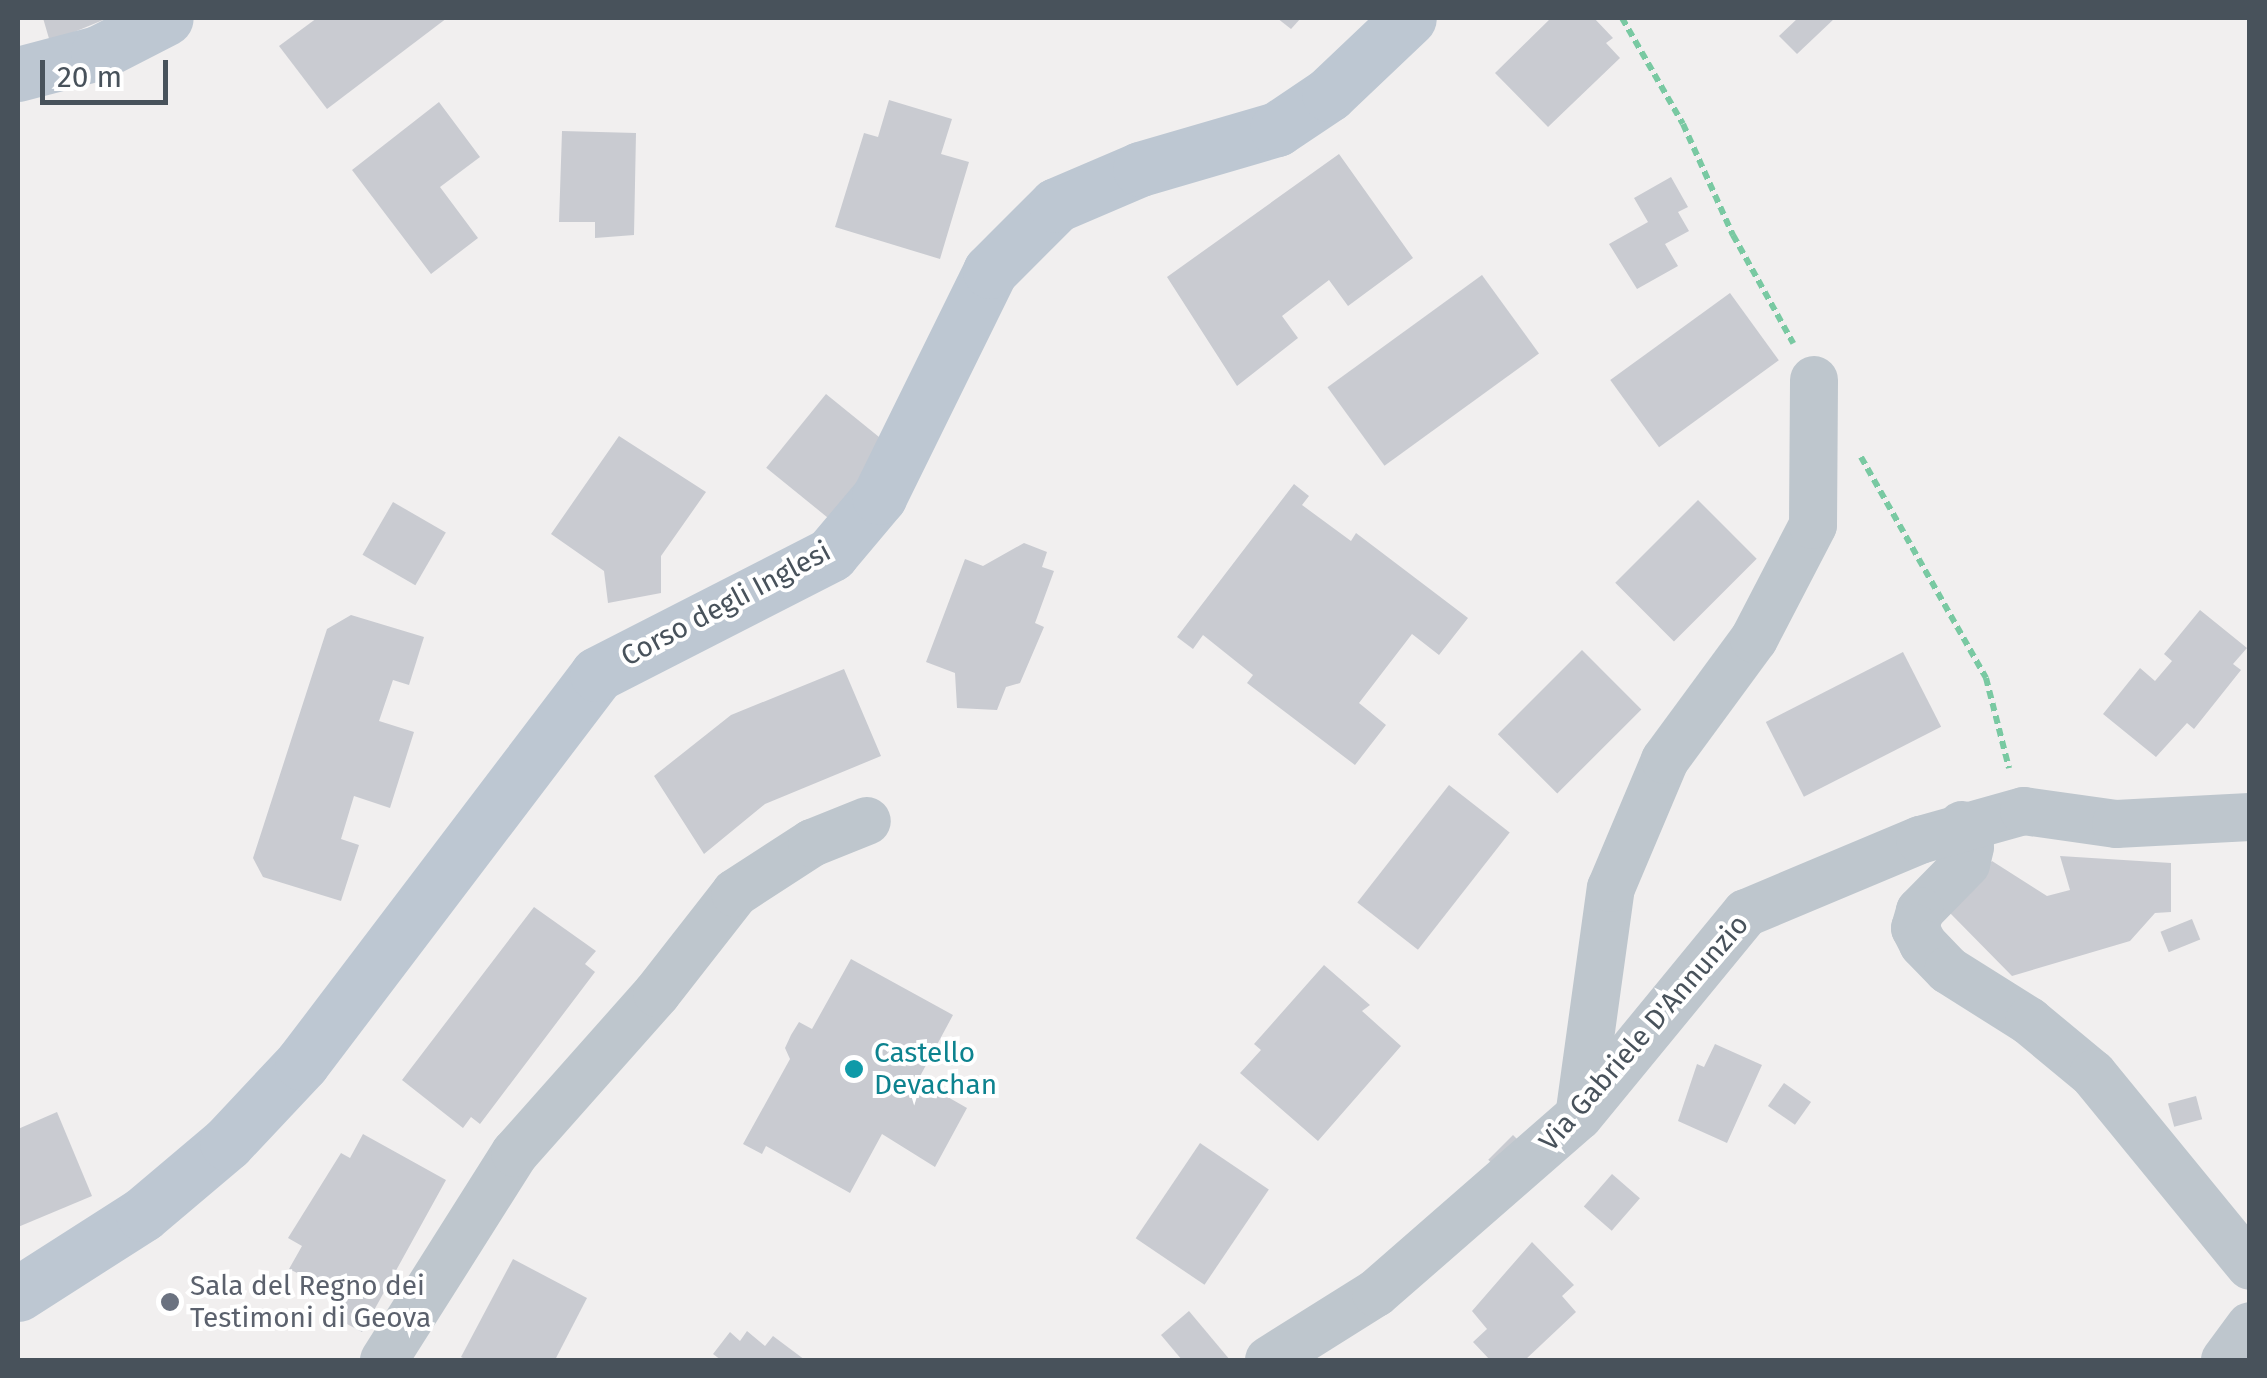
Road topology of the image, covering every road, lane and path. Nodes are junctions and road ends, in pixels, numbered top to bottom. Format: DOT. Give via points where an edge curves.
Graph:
graph roads {
  1 [pos="166,18"];
  2 [pos="1410,18"];
  3 [pos="18,74"];
  4 [pos="1814,380"];
  5 [pos="2250,818"];
  6 [pos="867,822"];
  7 [pos="1962,825"];
  8 [pos="1578,1116"];
  9 [pos="2250,1266"];
  10 [pos="18,1294"];
  11 [pos="2250,1326"];
  12 [pos="384,1360"];
  13 [pos="1268,1360"];
  14 [pos="2225,1360"];
  1 -- 3 [label="main road" via="98,53"];
  2 -- 10 [label="main road, Corso degli Inglesi" via="1329,94 1277,130 1140,169 1056,205 990,271 879,496 831,554 597,674 302,1063 227,1143 143,1214"];
  4 -- 8 [label="street" via="1813,526 1754,639 1666,760 1611,888"];
  5 -- 7 [label="street, Via Gabriele D'Annunzio" via="2116,824 2024,811"];
  6 -- 12 [label="street" via="812,843 735,893 515,1153"];
  7 -- 8 [label="street, Via Gabriele D'Annunzio" via="1746,913"];
  7 -- 9 [label="street" via="1970,847 1966,864 1920,911 1916,928 1922,944 1948,970 2029,1020 2094,1074"];
  8 -- 13 [label="street, Via Gabriele D'Annunzio" via="1376,1293"];
  11 -- 14 [label="street"];
}
